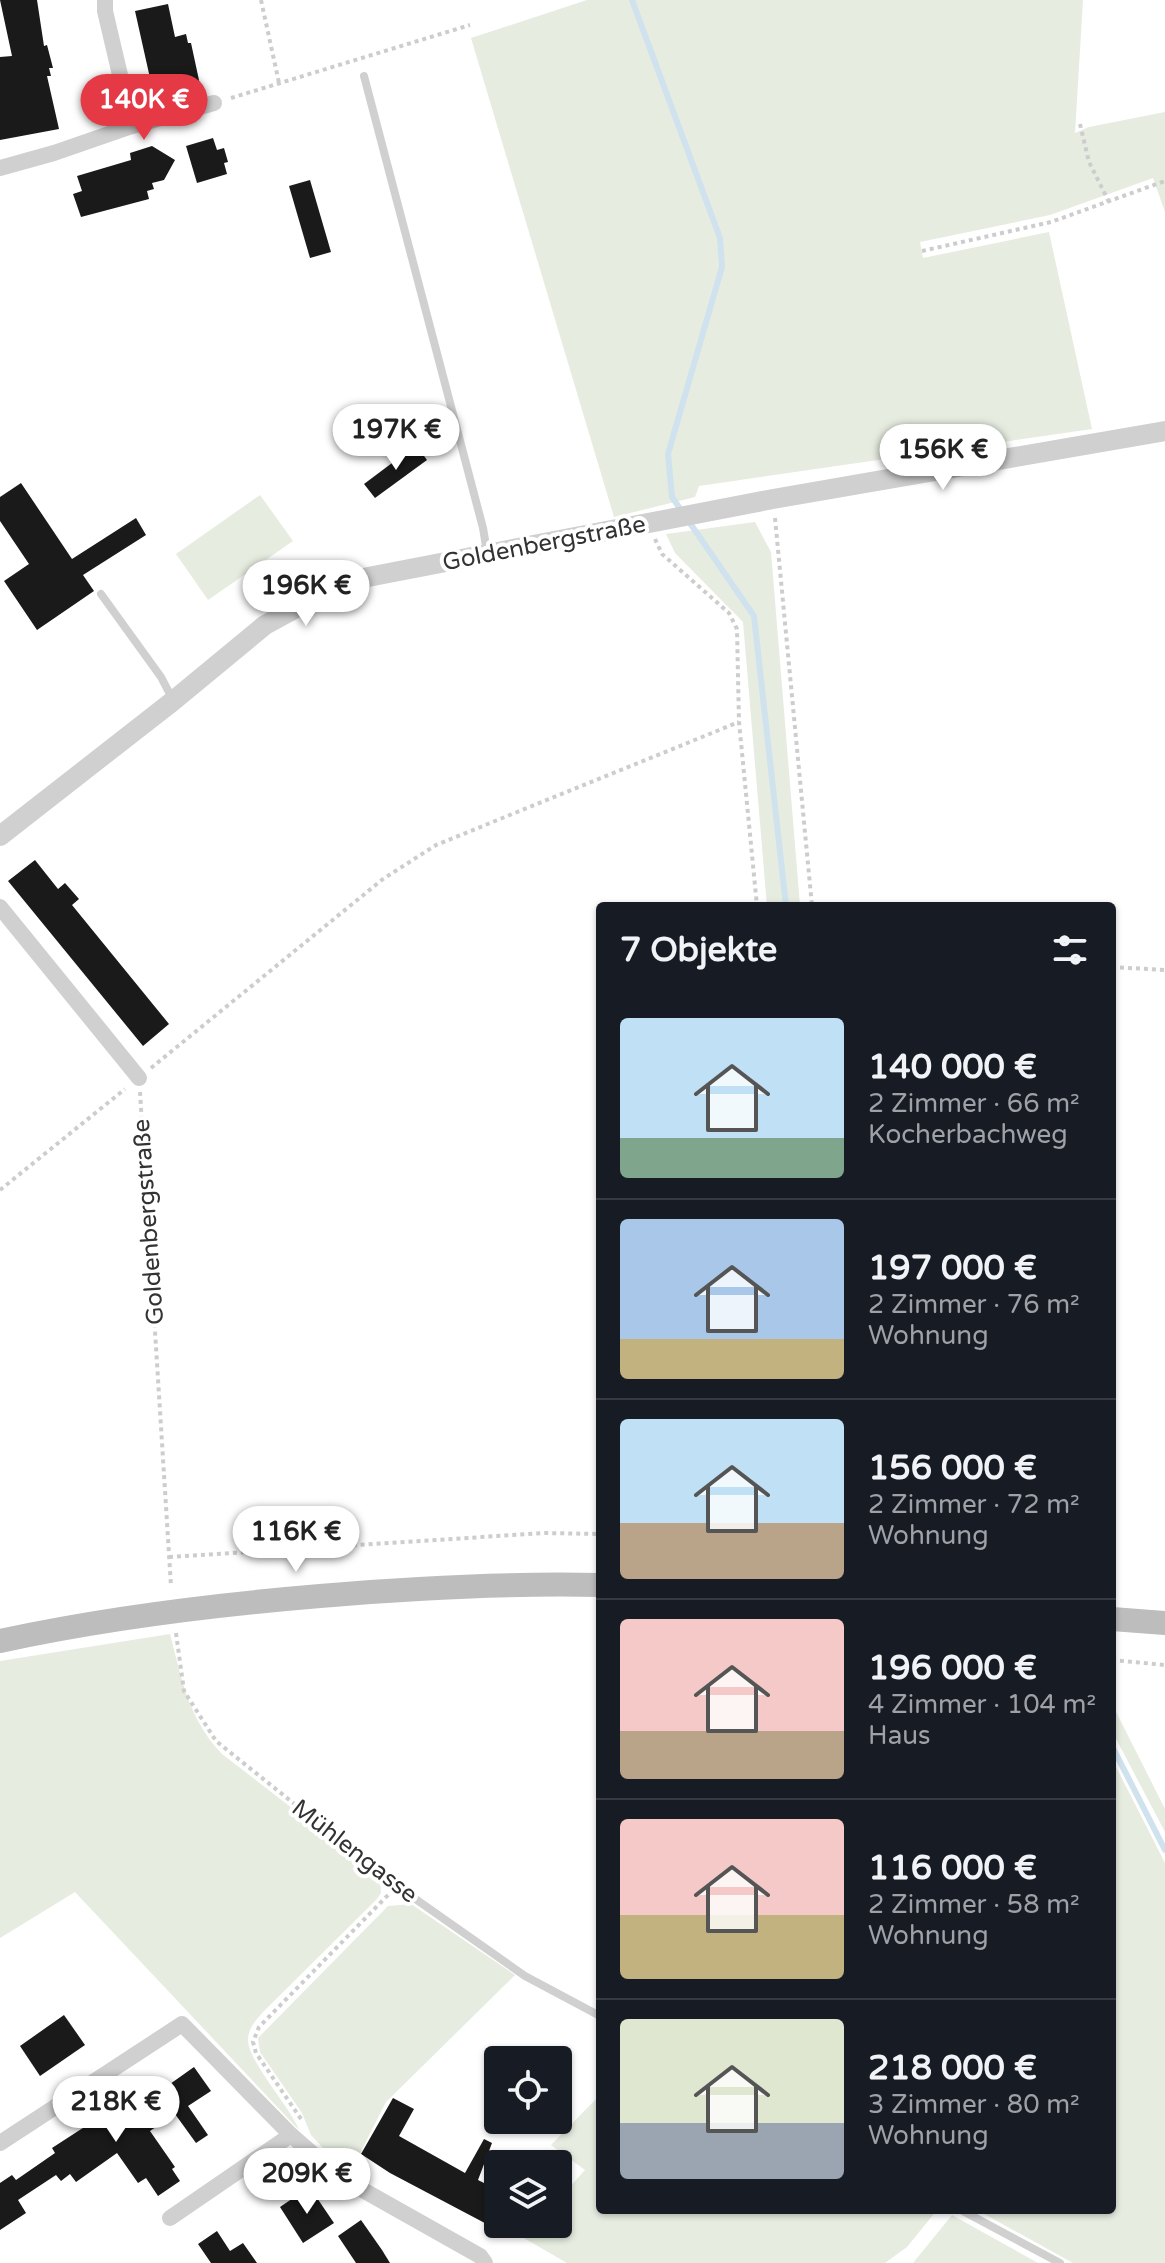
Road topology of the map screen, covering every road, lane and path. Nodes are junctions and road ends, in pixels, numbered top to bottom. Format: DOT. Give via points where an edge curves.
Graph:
graph roads {
  1 [pos="105,0"];
  2 [pos="261,0"];
  3 [pos="470,25"];
  4 [pos="364,76"];
  5 [pos="279,83"];
  6 [pos="214,103"];
  7 [pos="1080,124"];
  8 [pos="132,126"];
  9 [pos="0,168"];
  10 [pos="1165,181"];
  11 [pos="1109,202"];
  12 [pos="922,251"];
  13 [pos="1165,431"];
  14 [pos="773,499"];
  15 [pos="653,522"];
  16 [pos="487,553"];
  17 [pos="101,594"];
  18 [pos="173,701"];
  19 [pos="739,722"];
  20 [pos="0,836"];
  21 [pos="757,902"];
  22 [pos="812,902"];
  23 [pos="0,907"];
  24 [pos="1116,967"];
  25 [pos="1165,970"];
  26 [pos="139,1078"];
  27 [pos="0,1190"];
  28 [pos="596,1534"];
  29 [pos="169,1557"];
  30 [pos="596,1585"];
  31 [pos="171,1586"];
  32 [pos="1116,1619"];
  33 [pos="1165,1623"];
  34 [pos="176,1633"];
  35 [pos="0,1641"];
  36 [pos="1116,1660"];
  37 [pos="1165,1665"];
  38 [pos="397,1886"];
  39 [pos="596,2014"];
  40 [pos="291,2135"];
  41 [pos="0,2143"];
  42 [pos="313,2155"];
  43 [pos="968,2214"];
  44 [pos="170,2218"];
  45 [pos="485,2263"];
  46 [pos="1060,2263"];
  1 -- 8 [label="street"];
  2 -- 5 [label="path"];
  3 -- 5 [label="path"];
  4 -- 16 [label="lane"];
  5 -- 6 [label="path"];
  6 -- 8 [label="street"];
  7 -- 11 [label="path" via="1089,162"];
  8 -- 9 [label="street"];
  10 -- 11 [label="path"];
  11 -- 12 [label="path" via="1051,222"];
  13 -- 14 [label="street, Goldenbergstraße"];
  14 -- 15 [label="street, Goldenbergstraße"];
  14 -- 22 [label="path"];
  15 -- 16 [label="street, Goldenbergstraße"];
  15 -- 19 [label="path" via="662,554 729,613 737,629"];
  16 -- 18 [label="street, Goldenbergstraße" via="368,577 322,594 265,625"];
  17 -- 18 [label="lane"];
  18 -- 20 [label="street, Goldenbergstraße"];
  19 -- 21 [label="path"];
  19 -- 26 [label="path" via="436,845 383,879"];
  23 -- 26 [label="street"];
  24 -- 25 [label="path"];
  26 -- 27 [label="path"];
  26 -- 29 [label="path, Goldenbergstraße"];
  28 -- 29 [label="path"];
  29 -- 31 [label="path, Goldenbergstraße"];
  30 -- 35 [label="main road" via="397,1590 236,1603"];
  32 -- 33 [label="main road"];
  34 -- 38 [label="path, Mühlengasse" via="184,1691 216,1741"];
  36 -- 37 [label="path"];
  38 -- 39 [label="lane, Mühlengasse" via="525,1976"];
  38 -- 42 [label="path" via="259,2027 253,2042 298,2112"];
  40 -- 41 [label="street" via="182,2024"];
  40 -- 42 [label="street"];
  40 -- 44 [label="street"];
  42 -- 45 [label="street" via="338,2176"];
  43 -- 46 [label="lane"];
}
